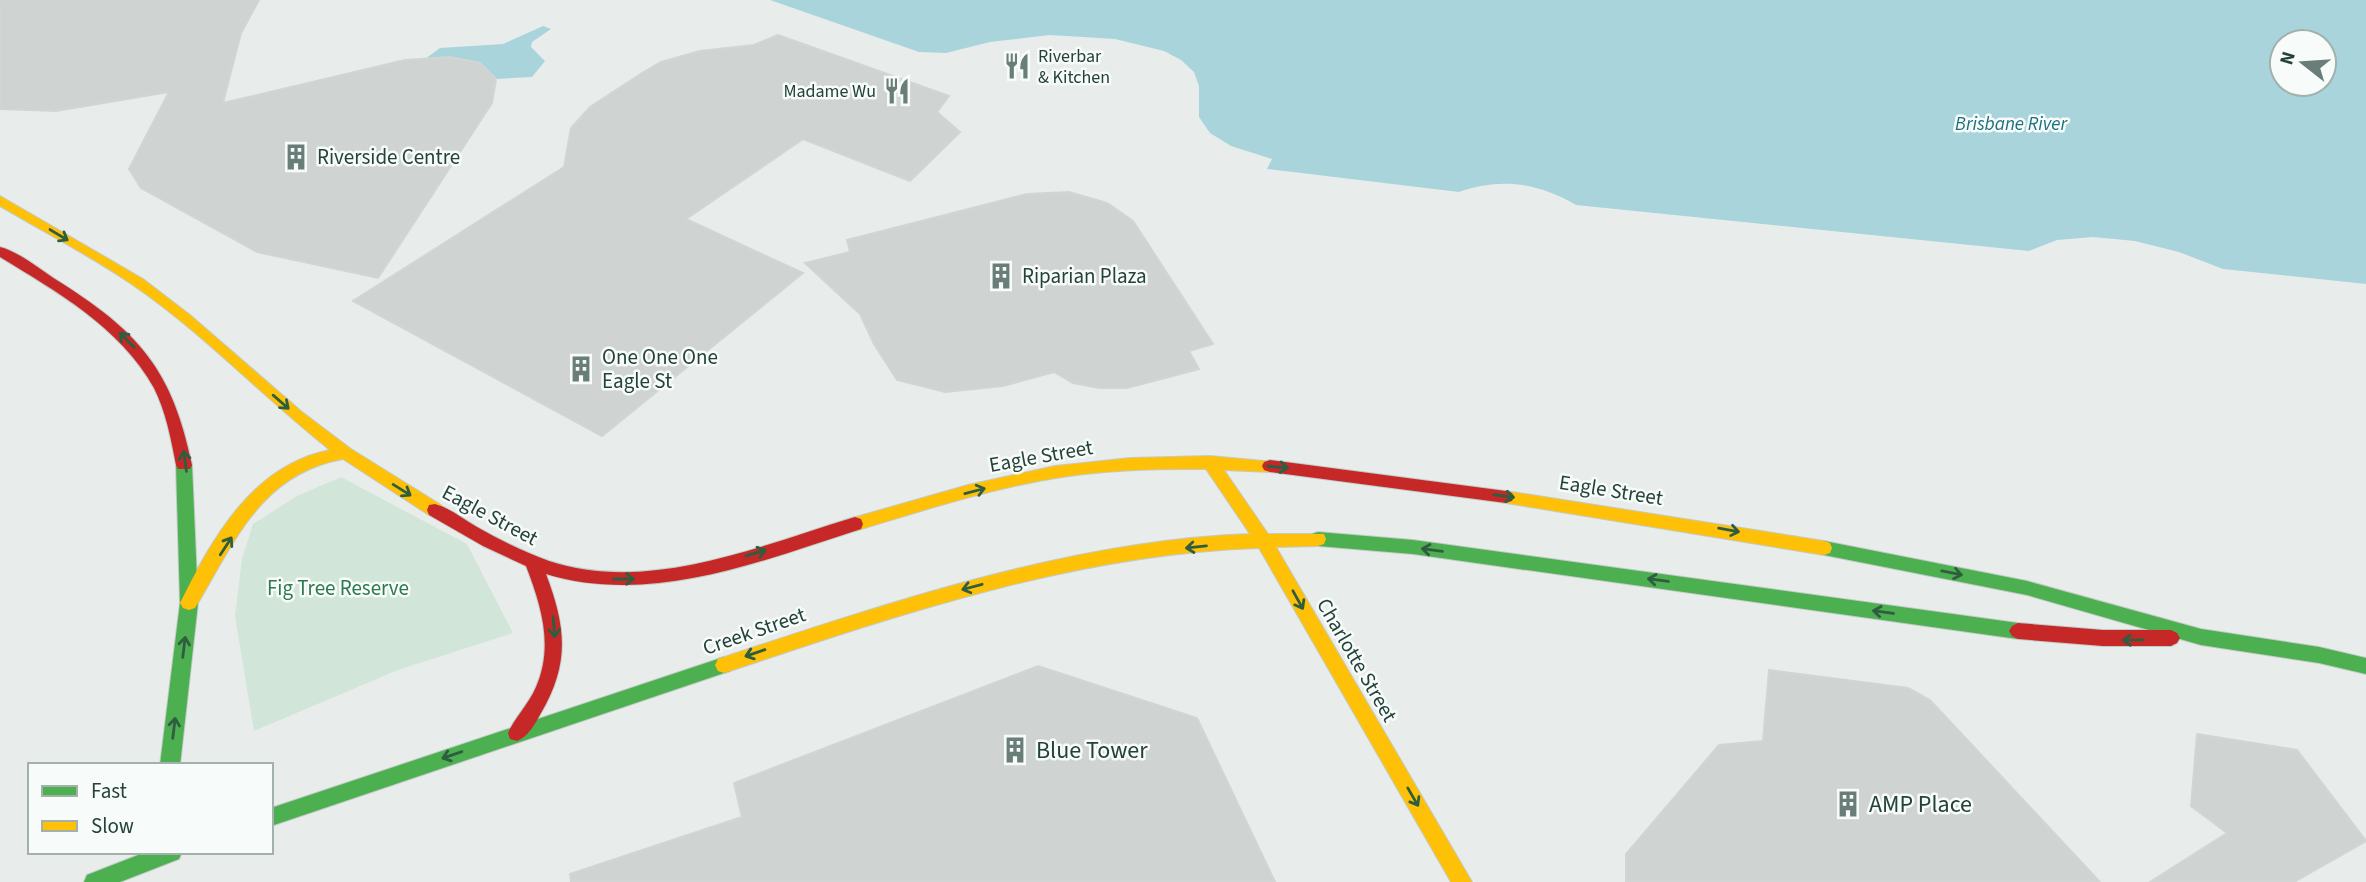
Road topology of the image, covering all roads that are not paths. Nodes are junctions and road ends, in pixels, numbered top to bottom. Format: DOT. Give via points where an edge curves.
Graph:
graph roads {
  1 [pos="0,200"];
  2 [pos="0,251"];
  3 [pos="345,453"];
  4 [pos="1210,462"];
  5 [pos="1264,541"];
  6 [pos="533,563"];
  7 [pos="189,603"];
  8 [pos="2201,637"];
  9 [pos="2366,666"];
  10 [pos="517,733"];
  11 [pos="170,763"];
  12 [pos="273,816"];
  13 [pos="162,858"];
  14 [pos="94,882"];
  15 [pos="1462,882"];
  1 -- 3 [label="main road, Eagle Street, one-way" via="138,282"];
  7 -- 2 [label="main road, one-way" via="186,461 156,376 114,327"];
  3 -- 6 [label="main road, Eagle Street, one-way" via="487,541"];
  7 -- 3 [label="main road, one-way" via="271,483 300,465"];
  4 -- 5 [label="main road, Charlotte Street"];
  6 -- 4 [label="main road, Eagle Street, one-way" via="587,577 659,577 1029,478 1106,466"];
  4 -- 8 [label="main road, Eagle Street, one-way" via="1389,479 1763,536 2027,588"];
  8 -- 5 [label="main road, Eagle Street, one-way" via="2062,637 1401,546 1317,539"];
  5 -- 10 [label="main road, Creek Street, one-way" via="1127,556 979,585 816,632"];
  5 -- 15 [label="main road, Charlotte Street, one-way"];
  6 -- 10 [label="main road, one-way" via="550,602 555,655 547,687"];
  11 -- 7 [label="main road, one-way"];
  8 -- 9 [label="main road, Eagle Street"];
  10 -- 12 [label="main road, Creek Street, one-way"];
  13 -- 14 [label="main road"];
}
